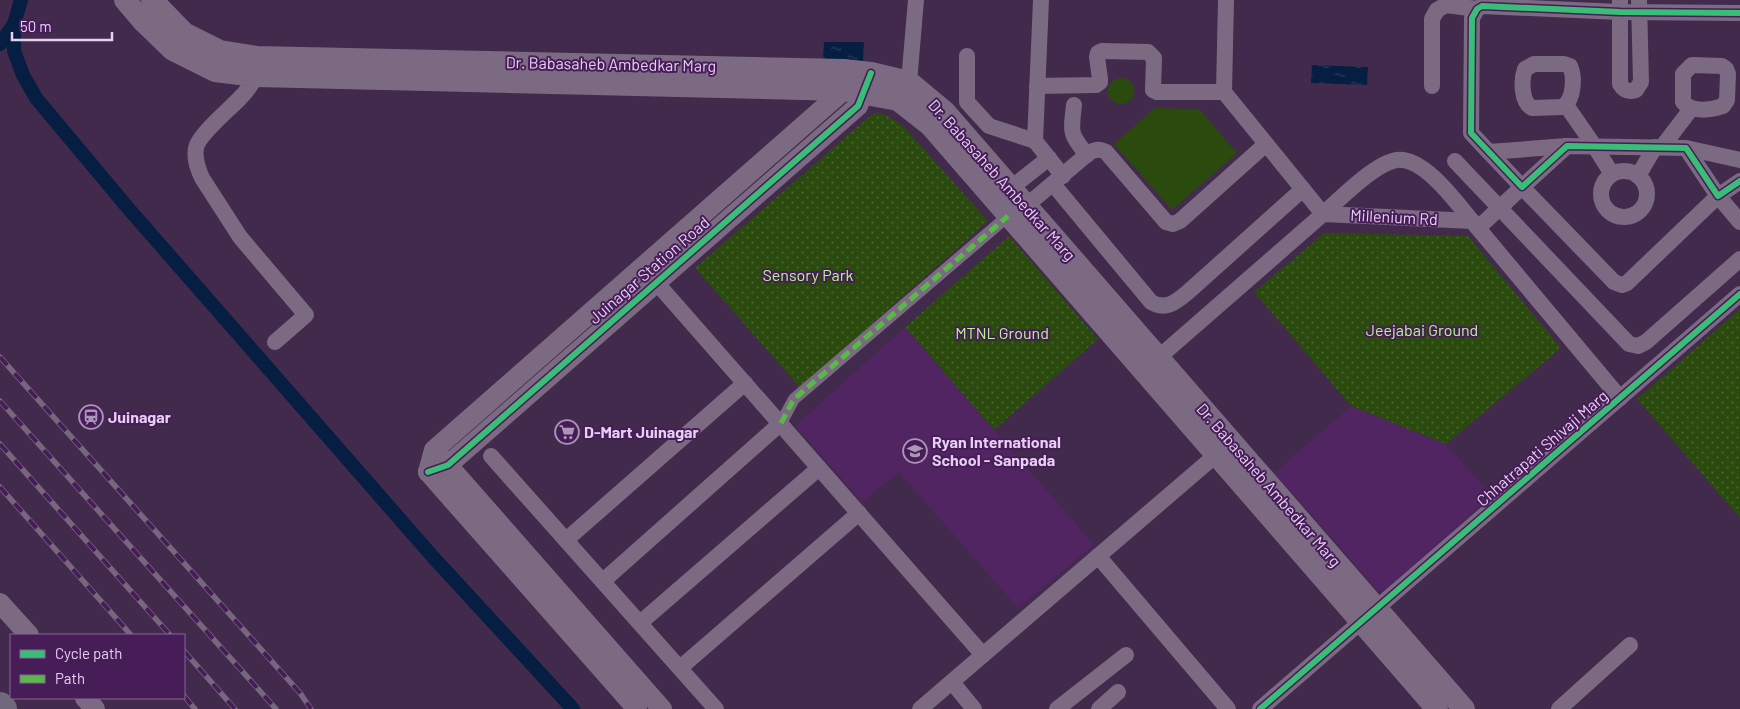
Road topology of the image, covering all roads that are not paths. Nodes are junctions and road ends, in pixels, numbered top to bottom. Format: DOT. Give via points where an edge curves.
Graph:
graph roads {
  1 [pos="125,0"];
  2 [pos="916,0"];
  3 [pos="1041,0"];
  4 [pos="1226,0"];
  5 [pos="1620,6"];
  6 [pos="1639,6"];
  7 [pos="151,9"];
  8 [pos="1477,9"];
  9 [pos="1740,13"];
  10 [pos="967,56"];
  11 [pos="522,72"];
  12 [pos="871,73"];
  13 [pos="256,76"];
  14 [pos="1037,86"];
  15 [pos="1432,86"];
  16 [pos="904,91"];
  17 [pos="853,92"];
  18 [pos="1224,92"];
  19 [pos="1074,105"];
  20 [pos="1566,105"];
  21 [pos="1692,109"];
  22 [pos="1035,141"];
  23 [pos="1266,144"];
  24 [pos="1567,146"];
  25 [pos="1596,147"];
  26 [pos="1658,147"];
  27 [pos="1686,148"];
  28 [pos="1489,152"];
  29 [pos="1087,155"];
  30 [pos="1049,158"];
  31 [pos="1740,160"];
  32 [pos="1455,161"];
  33 [pos="1612,174"];
  34 [pos="1638,176"];
  35 [pos="1058,180"];
  36 [pos="1740,181"];
  37 [pos="1522,187"];
  38 [pos="1011,188"];
  39 [pos="1303,189"];
  40 [pos="1718,196"];
  41 [pos="1500,208"];
  42 [pos="1017,211"];
  43 [pos="1323,214"];
  44 [pos="1740,222"];
  45 [pos="1475,225"];
  46 [pos="1740,259"];
  47 [pos="643,266"];
  48 [pos="656,282"];
  49 [pos="1740,294"];
  50 [pos="275,342"];
  51 [pos="1151,365"];
  52 [pos="745,383"];
  53 [pos="1620,398"];
  54 [pos="781,423"];
  55 [pos="434,450"];
  56 [pos="1216,455"];
  57 [pos="491,456"];
  58 [pos="448,465"];
  59 [pos="820,468"];
  60 [pos="428,472"];
  61 [pos="859,513"];
  62 [pos="566,540"];
  63 [pos="1098,556"];
  64 [pos="603,581"];
  65 [pos="0,603"];
  66 [pos="1369,616"];
  67 [pos="640,623"];
  68 [pos="28,634"];
  69 [pos="1630,645"];
  70 [pos="983,654"];
  71 [pos="1126,655"];
  72 [pos="680,668"];
  73 [pos="952,682"];
  74 [pos="1118,692"];
  75 [pos="86,699"];
  76 [pos="0,706"];
  77 [pos="2,709"];
  78 [pos="95,709"];
  79 [pos="637,709"];
  80 [pos="662,709"];
  81 [pos="716,709"];
  82 [pos="920,709"];
  83 [pos="974,709"];
  84 [pos="1057,709"];
  85 [pos="1099,709"];
  86 [pos="1228,709"];
  87 [pos="1260,709"];
  88 [pos="1437,709"];
  89 [pos="1464,709"];
  90 [pos="1559,709"];
  1 -- 7 [label="main road, Dr. Babasaheb Ambedkar Marg"];
  2 -- 16 [label="street"];
  3 -- 14 [label="street"];
  4 -- 18 [label="street"];
  5 -- 6 [label="street"];
  5 -- 6 [label="street" via="1620,84 1630,92 1636,90 1641,82"];
  5 -- 8 [label="street" via="1486,6"];
  6 -- 9 [label="street"];
  7 -- 11 [label="main road, Dr. Babasaheb Ambedkar Marg" via="184,33 220,51 257,57"];
  7 -- 13 [label="main road, Dr. Babasaheb Ambedkar Marg" via="173,50 215,71"];
  8 -- 15 [label="street" via="1446,5 1434,14"];
  8 -- 28 [label="street" via="1472,18 1470,133"];
  10 -- 22 [label="street" via="967,102 989,126"];
  11 -- 12 [label="main road, Dr. Babasaheb Ambedkar Marg" via="844,70"];
  11 -- 13 [label="main road, Dr. Babasaheb Ambedkar Marg"];
  11 -- 17 [label="main road, Dr. Babasaheb Ambedkar Marg"];
  12 -- 16 [label="main road, Dr. Babasaheb Ambedkar Marg"];
  12 -- 17 [label="street, Juinagar Station Road"];
  13 -- 50 [label="street" via="241,98 201,137 195,157 202,178 240,237 306,315"];
  14 -- 18 [label="street" via="1096,85 1100,82 1098,53 1148,52 1154,58 1153,90"];
  14 -- 22 [label="street"];
  16 -- 17 [label="main road, Dr. Babasaheb Ambedkar Marg"];
  16 -- 38 [label="main road, Dr. Babasaheb Ambedkar Marg" via="945,112"];
  16 -- 42 [label="main road, Dr. Babasaheb Ambedkar Marg" via="930,126"];
  17 -- 47 [label="street, Juinagar Station Road"];
  17 -- 48 [label="street, Juinagar Station Road" via="858,106"];
  18 -- 23 [label="street"];
  19 -- 29 [label="street" via="1072,135"];
  20 -- 25 [label="street"];
  21 -- 26 [label="street"];
  22 -- 30 [label="street"];
  23 -- 29 [label="street" via="1180,222 1173,224 1166,222 1106,152 1097,149"];
  23 -- 39 [label="street"];
  24 -- 25 [label="street"];
  24 -- 28 [label="street"];
  24 -- 37 [label="street"];
  25 -- 26 [label="street"];
  25 -- 33 [label="street"];
  26 -- 27 [label="street"];
  26 -- 34 [label="street"];
  27 -- 31 [label="street"];
  27 -- 40 [label="street"];
  28 -- 37 [label="street"];
  29 -- 35 [label="street"];
  30 -- 35 [label="street"];
  30 -- 38 [label="street"];
  32 -- 41 [label="street"];
  33 -- 34 [label="street" via="1628,171"];
  33 -- 34 [label="street" via="1602,187 1602,203 1606,210 1621,217 1635,215 1645,205 1648,191"];
  35 -- 39 [label="street" via="1151,302 1166,307 1188,292"];
  35 -- 42 [label="street"];
  36 -- 40 [label="street"];
  37 -- 40 [label="street" via="1614,282 1622,284 1627,283"];
  37 -- 41 [label="street"];
  38 -- 42 [label="main road, Dr. Babasaheb Ambedkar Marg"];
  39 -- 43 [label="street"];
  40 -- 44 [label="street"];
  41 -- 45 [label="street"];
  41 -- 46 [label="street" via="1629,344 1638,346"];
  42 -- 51 [label="main road, Dr. Babasaheb Ambedkar Marg"];
  42 -- 54 [label="street" via="794,399"];
  43 -- 45 [label="street, Millenium Rd"];
  43 -- 45 [label="street" via="1377,168 1397,160 1418,165 1440,183"];
  43 -- 51 [label="street"];
  45 -- 53 [label="street"];
  47 -- 48 [label="street"];
  47 -- 55 [label="street, Juinagar Station Road"];
  48 -- 52 [label="street"];
  48 -- 58 [label="street, Juinagar Station Road"];
  49 -- 53 [label="street, Chhatrapati Shivaji Marg"];
  51 -- 56 [label="main road, Dr. Babasaheb Ambedkar Marg"];
  51 -- 66 [label="main road, Dr. Babasaheb Ambedkar Marg"];
  52 -- 54 [label="street"];
  52 -- 62 [label="street"];
  53 -- 66 [label="street, Chhatrapati Shivaji Marg"];
  54 -- 59 [label="street"];
  54 -- 64 [label="street"];
  55 -- 58 [label="street"];
  55 -- 60 [label="street"];
  56 -- 63 [label="street"];
  56 -- 66 [label="main road, Dr. Babasaheb Ambedkar Marg"];
  57 -- 62 [label="street"];
  58 -- 60 [label="street, Juinagar Station Road"];
  58 -- 80 [label="street"];
  59 -- 61 [label="street"];
  59 -- 67 [label="street"];
  60 -- 79 [label="street"];
  61 -- 70 [label="street"];
  61 -- 72 [label="street"];
  62 -- 64 [label="street"];
  63 -- 70 [label="street"];
  63 -- 86 [label="street"];
  64 -- 67 [label="street"];
  65 -- 68 [label="street"];
  66 -- 87 [label="street, Chhatrapati Shivaji Marg"];
  66 -- 88 [label="main road, Dr. Babasaheb Ambedkar Marg"];
  66 -- 89 [label="main road, Dr. Babasaheb Ambedkar Marg"];
  67 -- 72 [label="street"];
  69 -- 90 [label="street"];
  70 -- 73 [label="street"];
  71 -- 84 [label="street"];
  72 -- 81 [label="street"];
  73 -- 82 [label="street"];
  73 -- 83 [label="street"];
  74 -- 85 [label="street"];
  75 -- 78 [label="street"];
  76 -- 77 [label="highway"];
}
